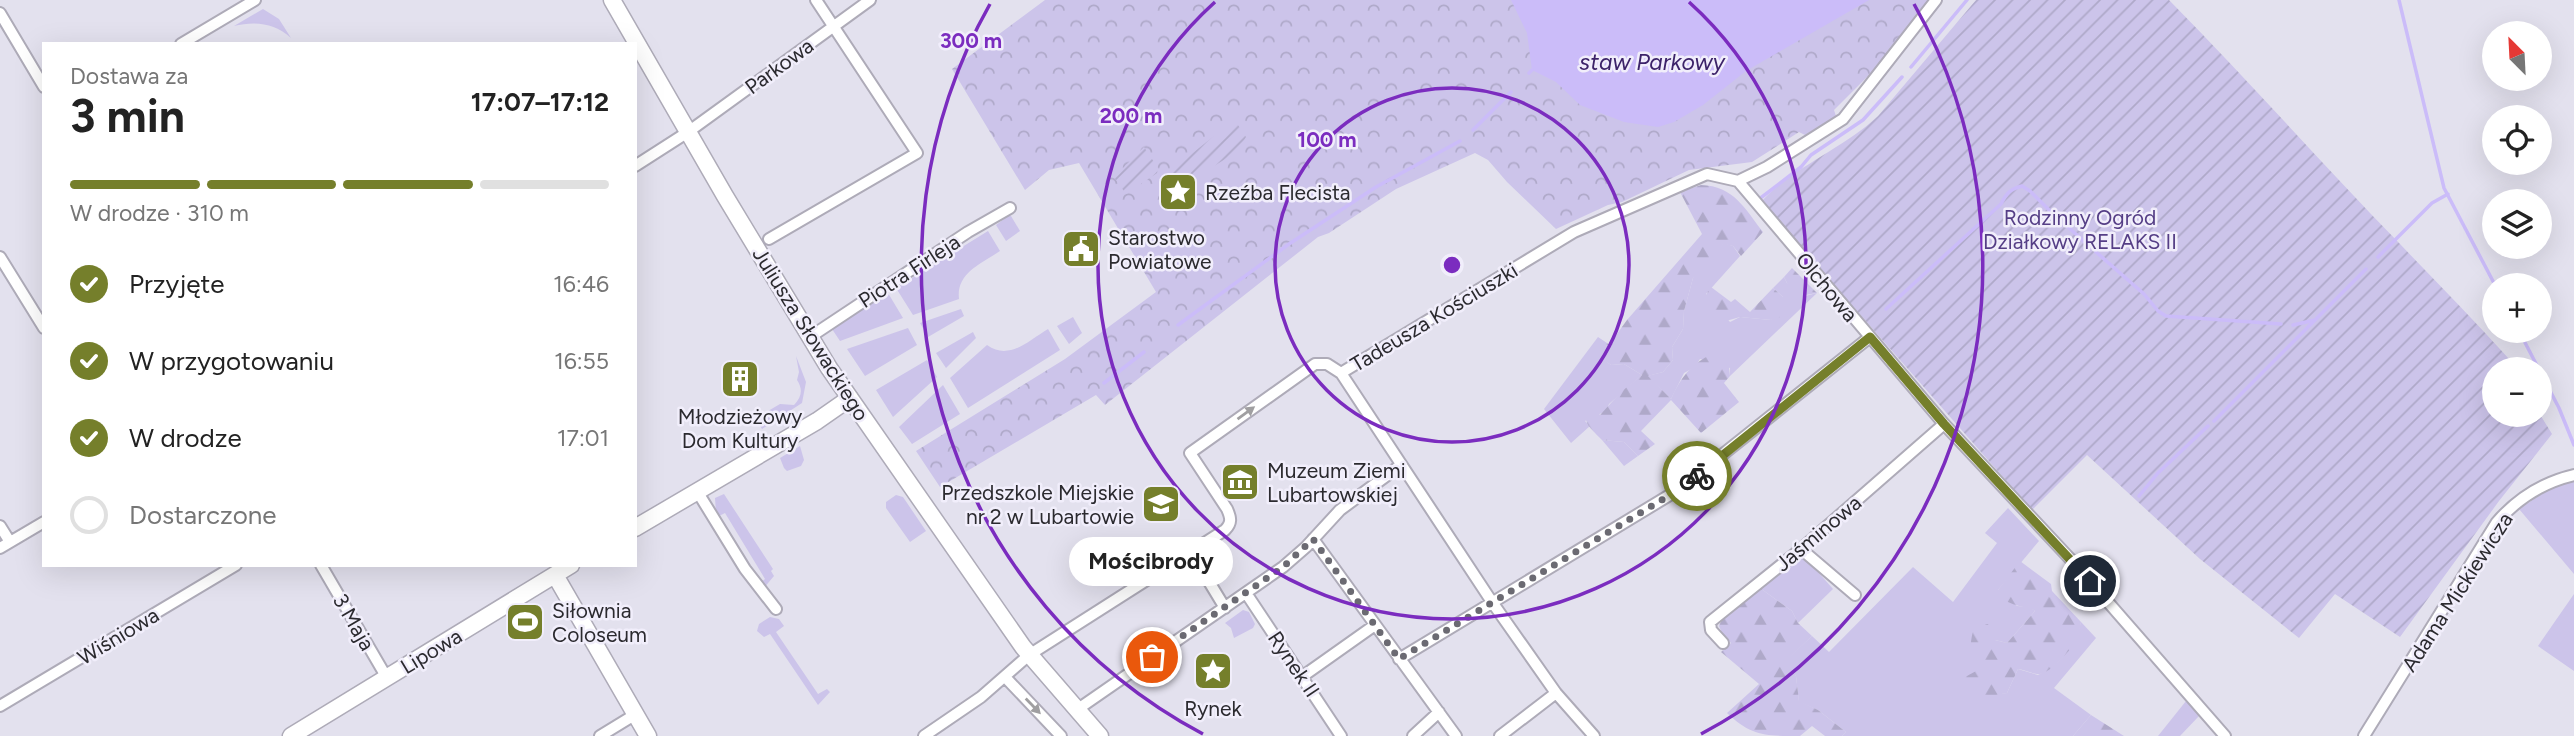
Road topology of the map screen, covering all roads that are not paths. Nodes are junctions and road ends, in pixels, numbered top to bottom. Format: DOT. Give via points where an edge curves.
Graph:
graph roads {
  1 [pos="254,0"];
  2 [pos="612,0"];
  3 [pos="816,0"];
  4 [pos="870,0"];
  5 [pos="1936,0"];
  6 [pos="0,13"];
  7 [pos="832,28"];
  8 [pos="184,42"];
  9 [pos="636,42"];
  10 [pos="637,43"];
  11 [pos="42,84"];
  12 [pos="688,132"];
  13 [pos="637,165"];
  14 [pos="1738,181"];
  15 [pos="1010,208"];
  16 [pos="769,239"];
  17 [pos="0,257"];
  18 [pos="42,325"];
  19 [pos="810,337"];
  20 [pos="1870,337"];
  21 [pos="1341,373"];
  22 [pos="850,398"];
  23 [pos="1944,424"];
  24 [pos="1401,466"];
  25 [pos="2574,475"];
  26 [pos="697,491"];
  27 [pos="42,523"];
  28 [pos="0,526"];
  29 [pos="637,527"];
  30 [pos="1313,539"];
  31 [pos="5,545"];
  32 [pos="1801,549"];
  33 [pos="1191,552"];
  34 [pos="233,567"];
  35 [pos="322,567"];
  36 [pos="568,567"];
  37 [pos="555,575"];
  38 [pos="1246,593"];
  39 [pos="1854,595"];
  40 [pos="1492,602"];
  41 [pos="1225,608"];
  42 [pos="775,609"];
  43 [pos="1375,625"];
  44 [pos="1723,643"];
  45 [pos="1029,655"];
  46 [pos="1399,659"];
  47 [pos="1303,676"];
  48 [pos="1005,677"];
  49 [pos="387,678"];
  50 [pos="1556,693"];
  51 [pos="0,706"];
  52 [pos="1077,709"];
  53 [pos="1440,712"];
  54 [pos="636,714"];
  55 [pos="291,736"];
  56 [pos="600,736"];
  57 [pos="648,736"];
  58 [pos="925,736"];
  59 [pos="1061,736"];
  60 [pos="1100,736"];
  61 [pos="1341,736"];
  62 [pos="1413,736"];
  63 [pos="1456,736"];
  64 [pos="1500,736"];
  65 [pos="1594,736"];
  66 [pos="2225,736"];
  67 [pos="2364,736"];
  1 -- 8 [label="street"];
  2 -- 9 [label="main road, Juliusza Słowackiego"];
  3 -- 7 [label="street"];
  4 -- 7 [label="street, Parkowa"];
  5 -- 14 [label="street" via="1843,119"];
  6 -- 11 [label="street"];
  7 -- 12 [label="street, Parkowa"];
  7 -- 16 [label="street" via="917,153"];
  10 -- 12 [label="main road, Juliusza Słowackiego"];
  12 -- 13 [label="street, Parkowa"];
  12 -- 19 [label="main road, Juliusza Słowackiego"];
  14 -- 20 [label="street, Olchowa"];
  14 -- 21 [label="street, Tadeusza Kościuszki" via="1707,174 1574,232"];
  15 -- 19 [label="street, Piotra Firleja"];
  17 -- 18 [label="street"];
  19 -- 22 [label="main road, Juliusza Słowackiego"];
  20 -- 23 [label="street, Olchowa"];
  20 -- 40 [label="street" via="1678,490"];
  21 -- 24 [label="street"];
  33 -- 21 [label="street, Tadeusza Kościuszki, one-way" via="1225,530 1231,517 1190,453 1315,364 1327,363"];
  22 -- 26 [label="main road"];
  22 -- 45 [label="main road, Juliusza Słowackiego"];
  23 -- 32 [label="street, Jaśminowa"];
  23 -- 66 [label="street, Olchowa" via="2074,562"];
  24 -- 30 [label="street" via="1340,510"];
  24 -- 40 [label="street"];
  25 -- 67 [label="street, Adama Mickiewicza" via="2525,496 2497,522"];
  26 -- 29 [label="main road"];
  26 -- 42 [label="street"];
  27 -- 31 [label="street"];
  28 -- 31 [label="street"];
  30 -- 38 [label="street"];
  30 -- 43 [label="street"];
  32 -- 39 [label="street"];
  32 -- 44 [label="street, Jaśminowa" via="1710,622"];
  33 -- 41 [label="street"];
  33 -- 45 [label="street, Tadeusza Kościuszki"];
  34 -- 51 [label="street, Wiśniowa"];
  35 -- 49 [label="street, 3 Maja"];
  36 -- 37 [label="main road, Lipowa"];
  37 -- 49 [label="main road, Lipowa"];
  37 -- 54 [label="main road"];
  38 -- 41 [label="street"];
  38 -- 47 [label="street, Rynek II"];
  40 -- 46 [label="street"];
  40 -- 50 [label="street"];
  41 -- 52 [label="street"];
  43 -- 46 [label="street"];
  43 -- 47 [label="street"];
  45 -- 48 [label="street, Tadeusza Kościuszki"];
  45 -- 52 [label="main road, Juliusza Słowackiego"];
  46 -- 53 [label="street"];
  47 -- 61 [label="street, Rynek II"];
  48 -- 58 [label="street, Tadeusza Kościuszki"];
  48 -- 59 [label="street, one-way"];
  49 -- 55 [label="main road, Lipowa"];
  50 -- 64 [label="street"];
  50 -- 65 [label="street"];
  52 -- 60 [label="main road, Juliusza Słowackiego"];
  53 -- 62 [label="street"];
  53 -- 63 [label="street"];
  54 -- 56 [label="street"];
  54 -- 57 [label="main road"];
}
